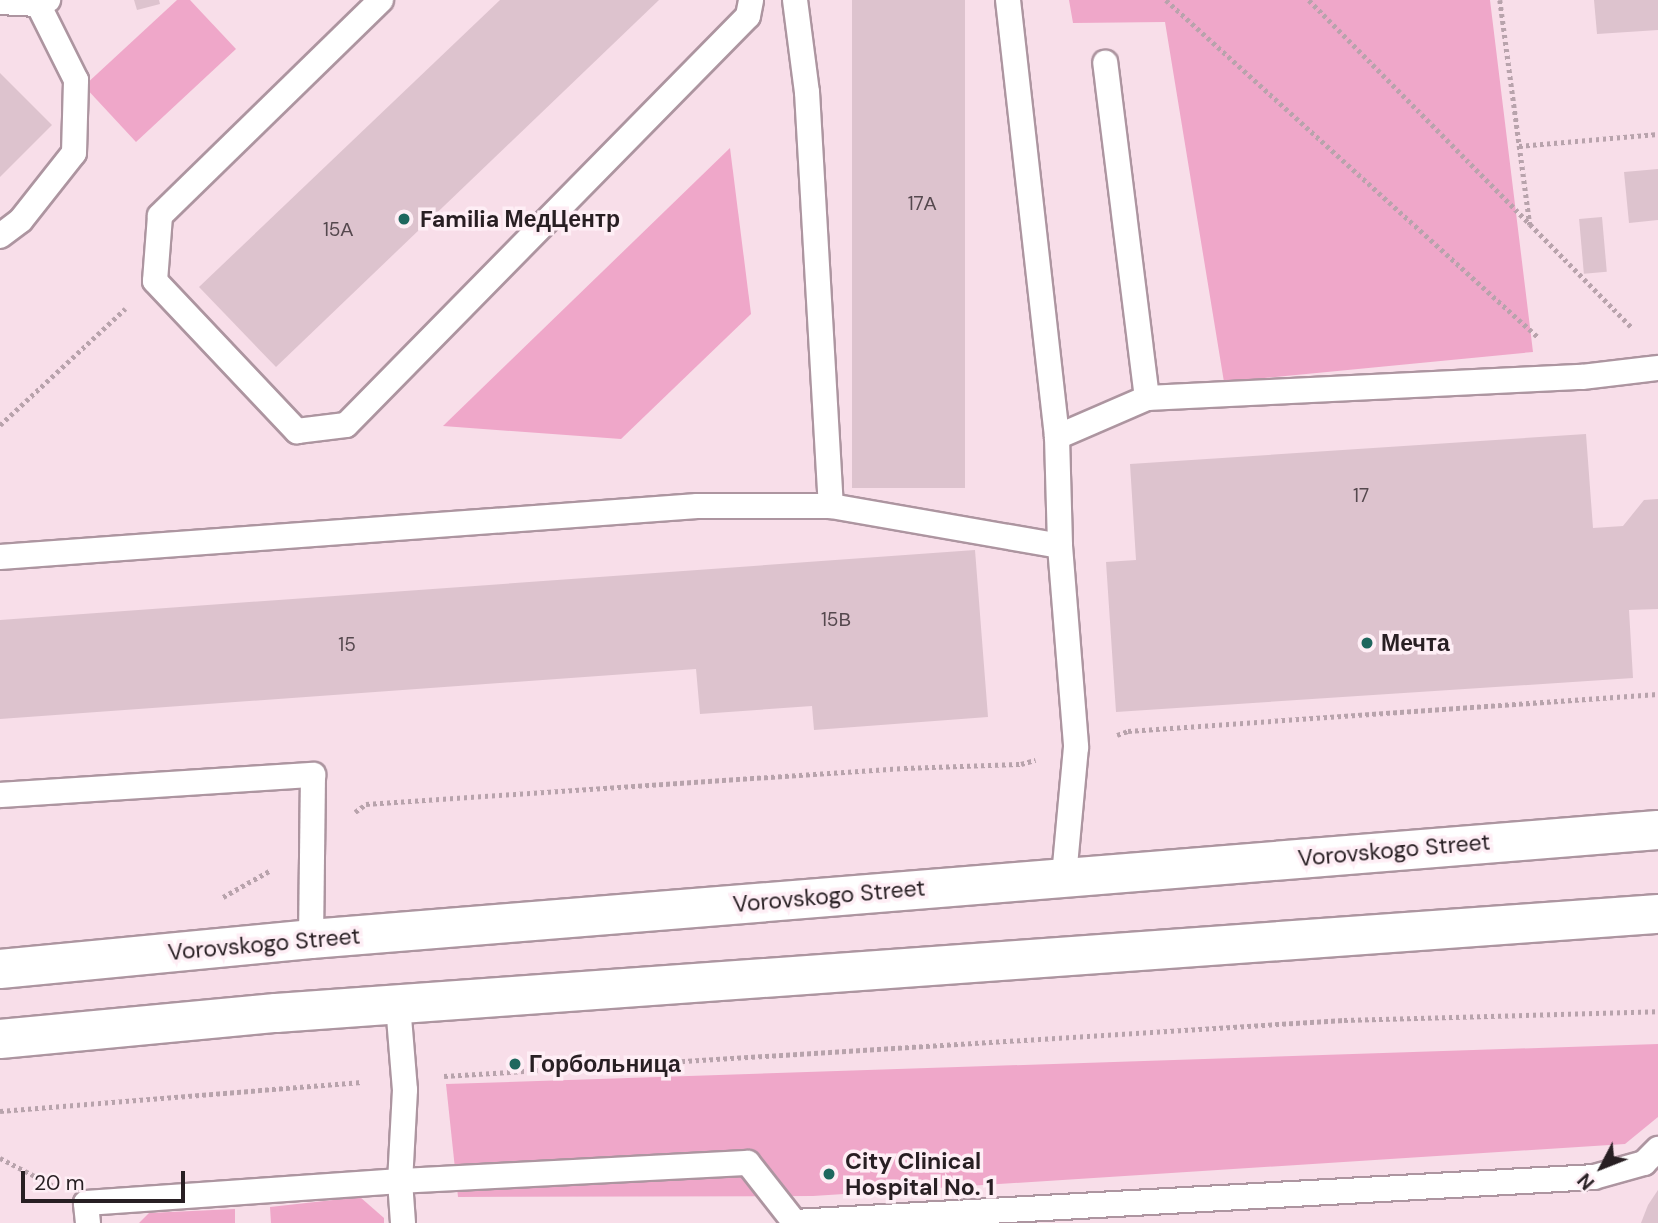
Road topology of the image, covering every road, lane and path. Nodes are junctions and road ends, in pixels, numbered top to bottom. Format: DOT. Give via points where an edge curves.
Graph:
graph roads {
  1 [pos="382,0"];
  2 [pos="751,0"];
  3 [pos="795,0"];
  4 [pos="1008,0"];
  5 [pos="1166,0"];
  6 [pos="1309,0"];
  7 [pos="1500,0"];
  8 [pos="0,2"];
  9 [pos="43,2"];
  10 [pos="1105,63"];
  11 [pos="1658,134"];
  12 [pos="1519,146"];
  13 [pos="1530,226"];
  14 [pos="0,236"];
  15 [pos="155,281"];
  16 [pos="1638,333"];
  17 [pos="1658,368"];
  18 [pos="1582,377"];
  19 [pos="1147,398"];
  20 [pos="0,425"];
  21 [pos="1057,437"];
  22 [pos="831,506"];
  23 [pos="1060,546"];
  24 [pos="0,557"];
  25 [pos="1658,694"];
  26 [pos="1076,747"];
  27 [pos="0,795"];
  28 [pos="1658,830"];
  29 [pos="312,848"];
  30 [pos="1064,876"];
  31 [pos="219,899"];
  32 [pos="1658,915"];
  33 [pos="311,939"];
  34 [pos="0,968"];
  35 [pos="398,1005"];
  36 [pos="1658,1011"];
  37 [pos="0,1039"];
  38 [pos="404,1078"];
  39 [pos="0,1111"];
  40 [pos="1658,1149"];
  41 [pos="0,1158"];
  42 [pos="400,1181"];
  43 [pos="87,1213"];
  44 [pos="795,1222"];
  45 [pos="403,1223"];
  1 -- 15 [label="lane" via="160,216"];
  2 -- 15 [label="lane" via="748,16 346,425 297,431"];
  3 -- 22 [label="lane" via="807,92"];
  4 -- 21 [label="lane"];
  5 -- 18 [label="path"];
  6 -- 13 [label="path"];
  7 -- 12 [label="path"];
  8 -- 9 [label="lane"];
  9 -- 14 [label="lane" via="76,80 75,153 21,220"];
  10 -- 19 [label="lane"];
  11 -- 12 [label="path"];
  12 -- 13 [label="path"];
  13 -- 16 [label="path"];
  15 -- 20 [label="path"];
  17 -- 18 [label="lane"];
  18 -- 19 [label="lane"];
  19 -- 21 [label="lane"];
  21 -- 23 [label="lane"];
  22 -- 23 [label="lane"];
  22 -- 24 [label="lane" via="697,506"];
  23 -- 26 [label="lane"];
  25 -- 26 [label="path" via="1128,731"];
  26 -- 29 [label="path" via="1021,764 366,804"];
  26 -- 30 [label="lane"];
  27 -- 29 [label="lane" via="313,775"];
  28 -- 30 [label="main road, Vorovskogo Street"];
  29 -- 31 [label="path"];
  29 -- 33 [label="lane"];
  30 -- 33 [label="main road, Vorovskogo Street"];
  32 -- 35 [label="main road"];
  33 -- 34 [label="main road, Vorovskogo Street"];
  35 -- 37 [label="main road"];
  35 -- 38 [label="lane"];
  36 -- 38 [label="path" via="1344,1020"];
  38 -- 39 [label="path"];
  38 -- 42 [label="lane"];
  40 -- 44 [label="lane" via="1644,1163 1594,1177"];
  41 -- 43 [label="path"];
  42 -- 43 [label="lane"];
  42 -- 44 [label="lane" via="748,1163"];
  42 -- 45 [label="lane"];
}
